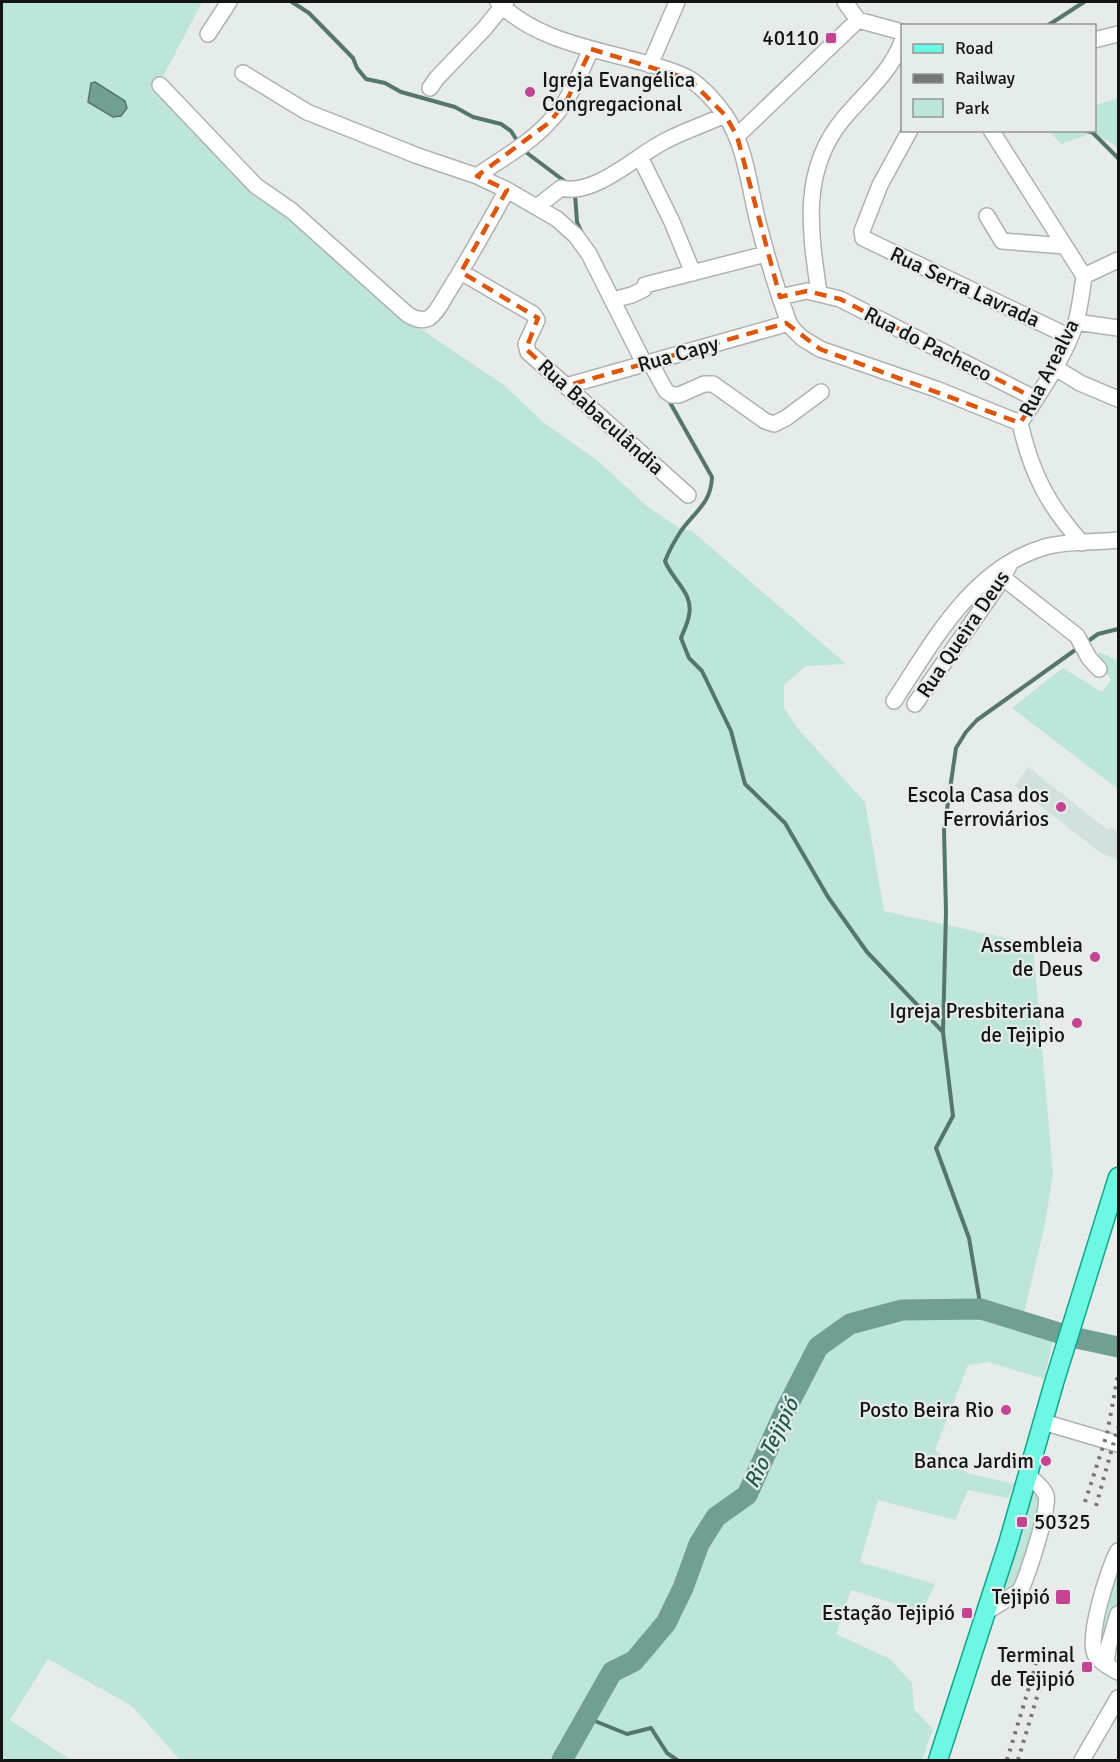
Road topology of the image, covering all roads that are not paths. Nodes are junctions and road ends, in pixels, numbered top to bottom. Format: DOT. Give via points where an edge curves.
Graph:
graph roads {
  1 [pos="229,2"];
  2 [pos="662,2"];
  3 [pos="677,2"];
  4 [pos="844,2"];
  5 [pos="502,3"];
  6 [pos="858,20"];
  7 [pos="901,31"];
  8 [pos="208,34"];
  9 [pos="1119,34"];
  10 [pos="1096,40"];
  11 [pos="901,47"];
  12 [pos="591,49"];
  13 [pos="650,65"];
  14 [pos="243,73"];
  15 [pos="160,85"];
  16 [pos="430,88"];
  17 [pos="725,115"];
  18 [pos="909,132"];
  19 [pos="992,132"];
  20 [pos="737,136"];
  21 [pos="640,157"];
  22 [pos="477,176"];
  23 [pos="507,190"];
  24 [pos="538,206"];
  25 [pos="987,216"];
  26 [pos="1065,246"];
  27 [pos="766,254"];
  28 [pos="1119,260"];
  29 [pos="461,272"];
  30 [pos="693,273"];
  31 [pos="1084,276"];
  32 [pos="819,293"];
  33 [pos="780,297"];
  34 [pos="620,298"];
  35 [pos="789,322"];
  36 [pos="1076,322"];
  37 [pos="1119,328"];
  38 [pos="1070,337"];
  39 [pos="647,363"];
  40 [pos="1054,368"];
  41 [pos="566,386"];
  42 [pos="821,392"];
  43 [pos="1036,399"];
  44 [pos="1119,399"];
  45 [pos="1020,423"];
  46 [pos="687,495"];
  47 [pos="1119,540"];
  48 [pos="1082,543"];
  49 [pos="999,574"];
  50 [pos="1099,669"];
  51 [pos="894,701"];
  52 [pos="915,704"];
  53 [pos="1119,1177"];
  54 [pos="1043,1422"];
  55 [pos="1119,1444"];
  56 [pos="1027,1474"];
  57 [pos="1119,1551"];
  58 [pos="986,1612"];
  59 [pos="1119,1614"];
  60 [pos="1112,1669"];
  61 [pos="1119,1698"];
  62 [pos="938,1761"];
  63 [pos="1082,1761"];
  1 -- 8 [label="street"];
  2 -- 3 [label="street"];
  3 -- 13 [label="street"];
  4 -- 6 [label="street"];
  5 -- 12 [label="street" via="519,21"];
  5 -- 16 [label="street" via="484,29"];
  6 -- 7 [label="street"];
  6 -- 20 [label="street"];
  9 -- 10 [label="street"];
  11 -- 32 [label="street" via="886,73 835,129 818,164 810,215"];
  12 -- 13 [label="street"];
  12 -- 22 [label="street" via="568,98 550,122"];
  13 -- 17 [label="street" via="689,79"];
  14 -- 22 [label="street" via="307,112"];
  15 -- 29 [label="street" via="256,186 292,211 407,314 422,320 429,318"];
  17 -- 20 [label="street"];
  17 -- 21 [label="street" via="663,142"];
  18 -- 38 [label="street, Rua Serra Lavrada" via="880,185 862,236"];
  19 -- 26 [label="street"];
  20 -- 27 [label="street"];
  21 -- 24 [label="street" via="577,190 561,188"];
  21 -- 30 [label="street"];
  22 -- 23 [label="street"];
  23 -- 24 [label="street"];
  23 -- 29 [label="street"];
  24 -- 39 [label="street" via="576,236 589,254"];
  25 -- 26 [label="street" via="1002,241"];
  26 -- 31 [label="street"];
  27 -- 30 [label="street"];
  27 -- 33 [label="street"];
  28 -- 31 [label="street"];
  29 -- 41 [label="street, Rua Babaculândia" via="533,314 537,320 526,349"];
  30 -- 34 [label="street" via="645,285 644,289"];
  31 -- 36 [label="street, Rua Arealva"];
  32 -- 33 [label="street" via="807,291"];
  32 -- 43 [label="street, Rua do Pacheco" via="840,299"];
  33 -- 35 [label="street"];
  35 -- 39 [label="street, Rua Capy"];
  35 -- 45 [label="street" via="802,338 820,349"];
  36 -- 37 [label="street"];
  36 -- 38 [label="street, Rua Arealva"];
  38 -- 40 [label="street, Rua Arealva"];
  39 -- 41 [label="street, Rua Capy"];
  39 -- 42 [label="street" via="672,395 713,384 774,424"];
  40 -- 43 [label="street, Rua Arealva"];
  40 -- 44 [label="street"];
  41 -- 46 [label="street, Rua Babaculândia"];
  43 -- 45 [label="street, Rua Arealva"];
  45 -- 48 [label="street, Rua Arealva" via="1026,452 1044,492"];
  47 -- 48 [label="street, Rua Queira Deus"];
  48 -- 49 [label="street, Rua Queira Deus" via="1046,546 1010,563"];
  49 -- 50 [label="street" via="1072,632"];
  49 -- 51 [label="street, Rua Queira Deus" via="965,600"];
  49 -- 52 [label="street, Rua Queira Deus"];
  53 -- 54 [label="main road"];
  54 -- 55 [label="street"];
  54 -- 56 [label="main road"];
  56 -- 58 [label="main road"];
  56 -- 58 [label="street" via="1043,1490 1047,1501 1039,1535 1020,1591"];
  57 -- 60 [label="street" via="1092,1634 1095,1655"];
  58 -- 62 [label="main road"];
  59 -- 60 [label="street" via="1111,1634"];
  61 -- 63 [label="street"];
}
